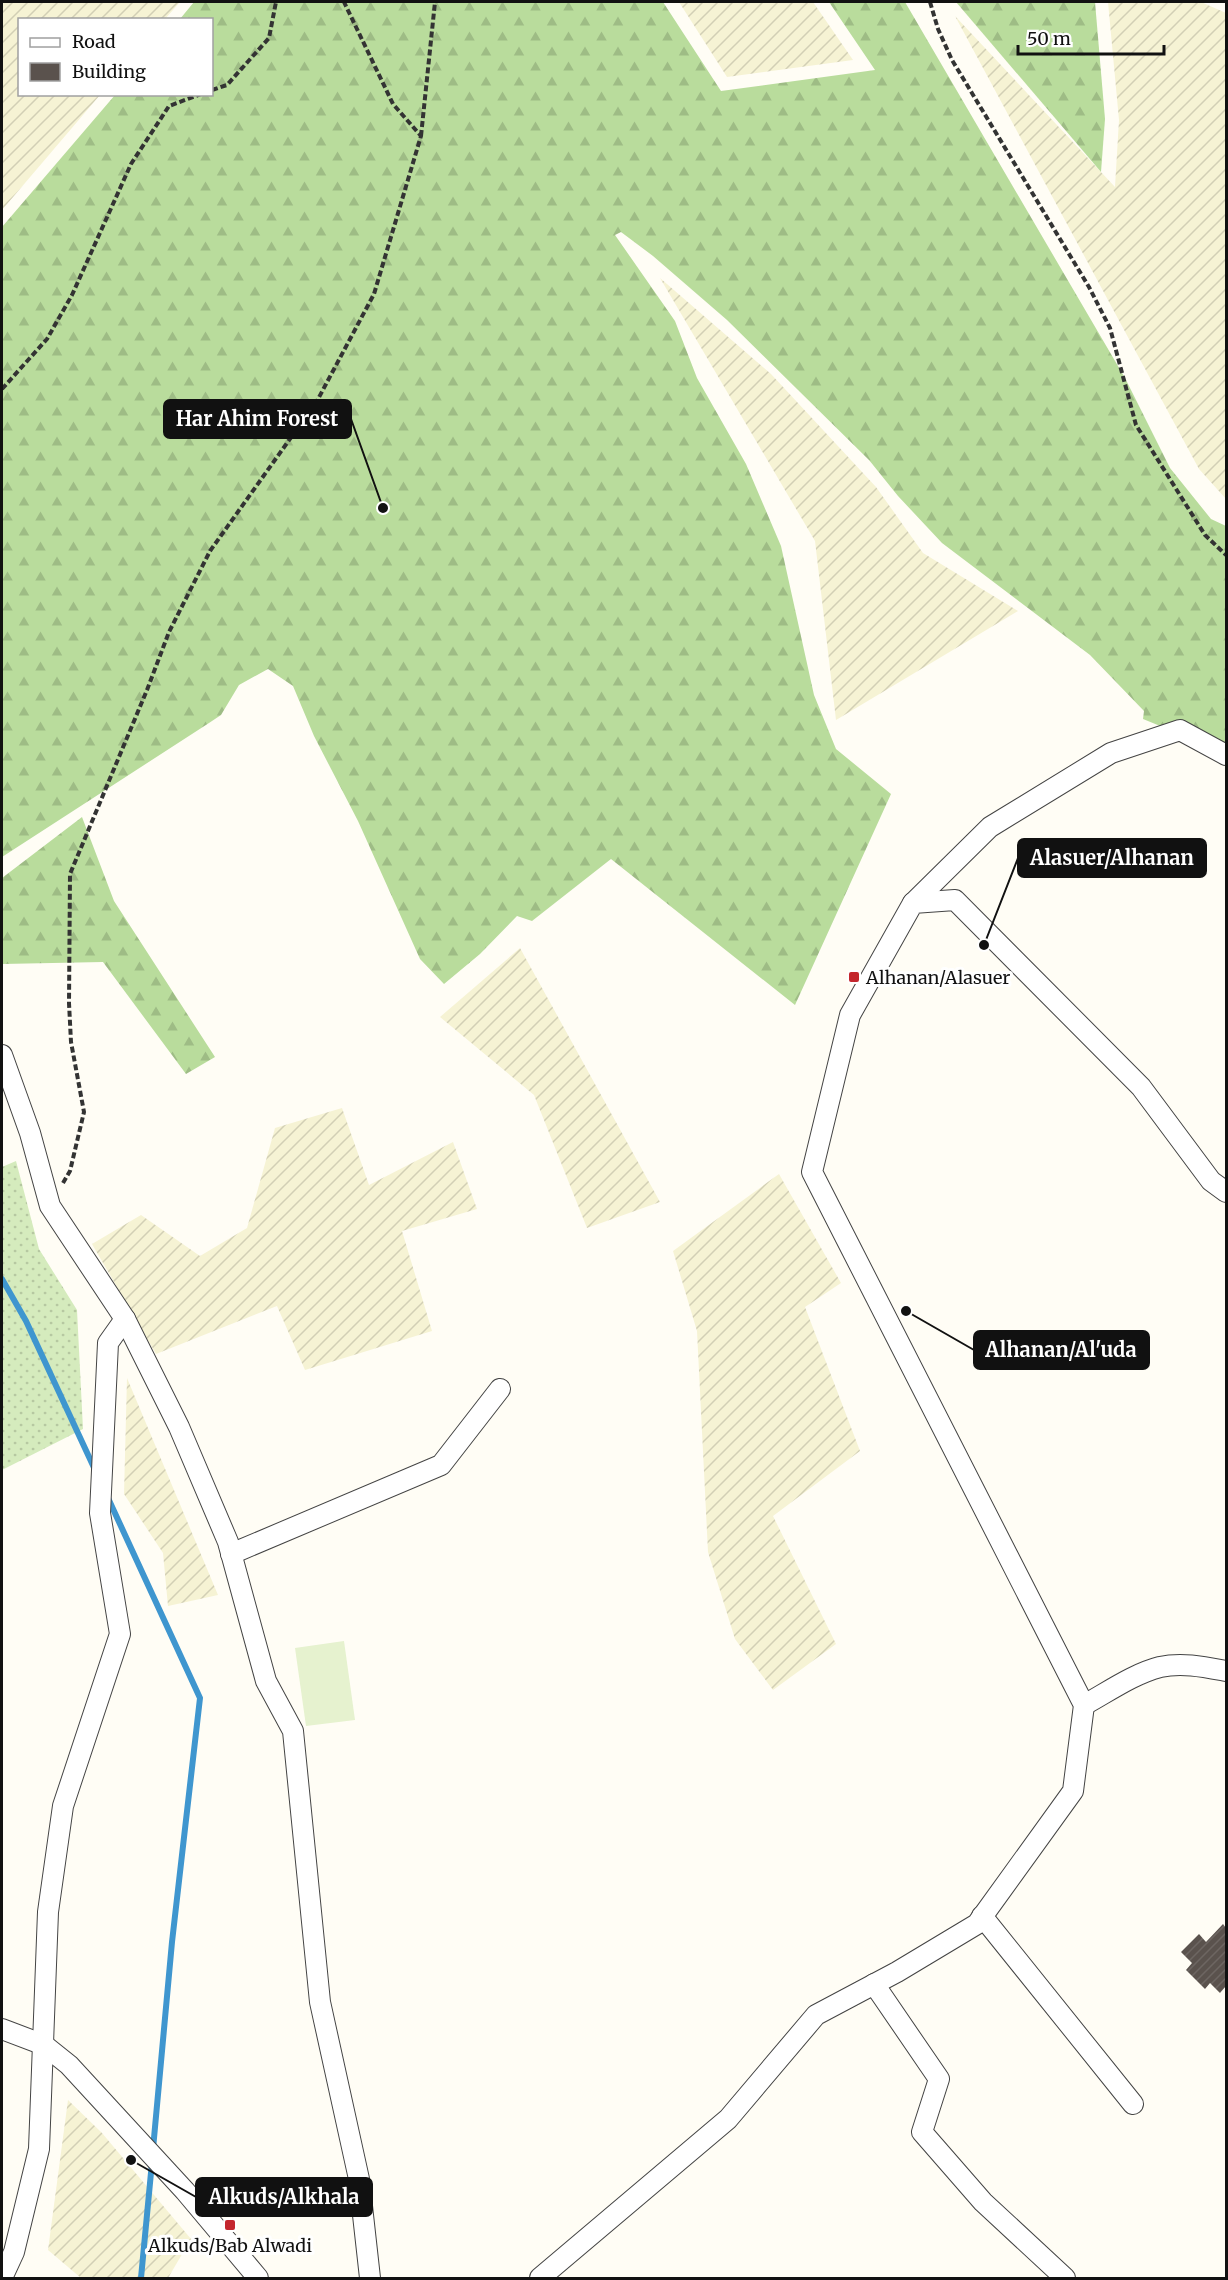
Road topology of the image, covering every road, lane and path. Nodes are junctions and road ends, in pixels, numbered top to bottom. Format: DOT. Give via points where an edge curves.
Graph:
graph roads {
  1 [pos="276,2"];
  2 [pos="344,2"];
  3 [pos="435,2"];
  4 [pos="930,2"];
  5 [pos="213,90"];
  6 [pos="196,96"];
  7 [pos="421,136"];
  8 [pos="2,389"];
  9 [pos="1227,555"];
  10 [pos="1227,755"];
  11 [pos="913,903"];
  12 [pos="2,1055"];
  13 [pos="1227,1192"];
  14 [pos="51,1206"];
  15 [pos="125,1319"];
  16 [pos="500,1389"];
  17 [pos="231,1554"];
  18 [pos="1227,1671"];
  19 [pos="1084,1705"];
  20 [pos="982,1916"];
  21 [pos="874,1984"];
  22 [pos="2,2029"];
  23 [pos="44,2045"];
  24 [pos="1133,2104"];
  25 [pos="3,2278"];
  26 [pos="258,2278"];
  27 [pos="370,2278"];
  28 [pos="540,2278"];
  29 [pos="1065,2278"];
  1 -- 5 [label="path" via="269,38 227,85"];
  2 -- 7 [label="path" via="393,104"];
  3 -- 7 [label="path"];
  4 -- 9 [label="path" via="952,60 1110,328 1136,425 1205,535"];
  6 -- 8 [label="path" via="170,106 131,164 72,295 47,339"];
  7 -- 14 [label="path" via="374,294 317,401 210,552 169,632 70,874 71,1042 84,1112 70,1171"];
  10 -- 11 [label="street" via="1180,730 1111,753 990,827"];
  11 -- 13 [label="street" via="955,900 1141,1087 1210,1181"];
  11 -- 19 [label="street" via="850,1015 812,1172"];
  12 -- 14 [label="street"];
  14 -- 15 [label="street"];
  15 -- 17 [label="street" via="179,1427"];
  15 -- 23 [label="street" via="108,1343 99,1513 120,1634 63,1806 48,1912"];
  16 -- 17 [label="street" via="441,1465"];
  17 -- 27 [label="street" via="266,1681 293,1731 320,2002 359,2179"];
  18 -- 19 [label="street" via="1191,1665 1161,1667"];
  19 -- 20 [label="street" via="1073,1791"];
  20 -- 21 [label="street" via="976,1924"];
  20 -- 24 [label="street"];
  21 -- 28 [label="street" via="816,2015 728,2119"];
  21 -- 29 [label="street" via="939,2079 922,2132 983,2202"];
  22 -- 23 [label="street"];
  23 -- 25 [label="street" via="39,2149 14,2252"];
  23 -- 26 [label="street" via="77,2073"];
}
